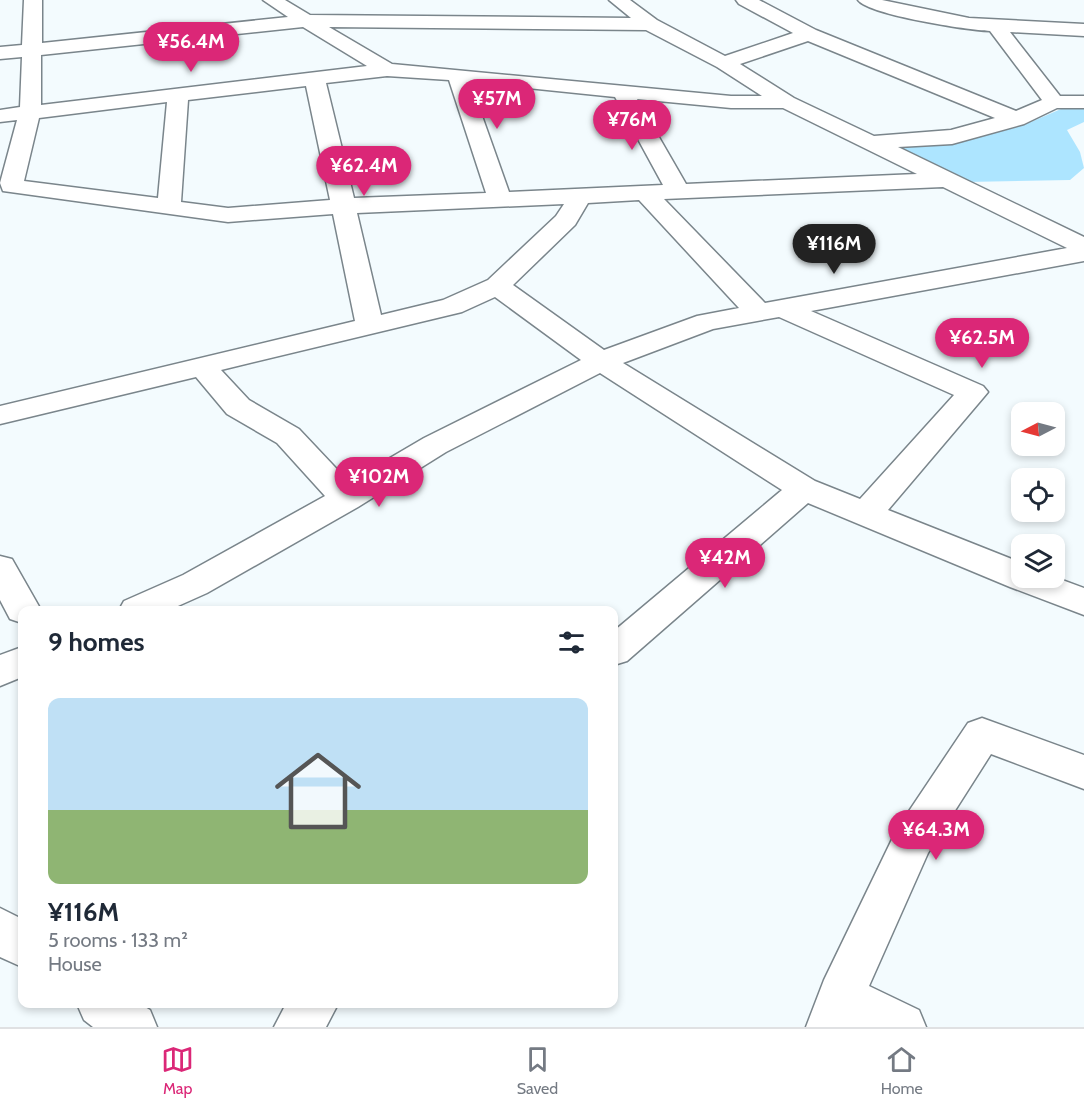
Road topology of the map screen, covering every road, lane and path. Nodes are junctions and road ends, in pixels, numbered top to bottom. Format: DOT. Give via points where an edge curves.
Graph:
graph roads {
  1 [pos="33,0"];
  2 [pos="272,0"];
  3 [pos="447,0"];
  4 [pos="618,0"];
  5 [pos="745,0"];
  6 [pos="867,0"];
  7 [pos="308,21"];
  8 [pos="446,22"];
  9 [pos="650,24"];
  10 [pos="995,25"];
  11 [pos="1084,30"];
  12 [pos="809,34"];
  13 [pos="32,50"];
  14 [pos="0,53"];
  15 [pos="724,63"];
  16 [pos="387,70"];
  17 [pos="457,75"];
  18 [pos="315,79"];
  19 [pos="622,91"];
  20 [pos="178,94"];
  21 [pos="787,102"];
  22 [pos="1054,102"];
  23 [pos="1084,102"];
  24 [pos="30,112"];
  25 [pos="0,116"];
  26 [pos="1016,119"];
  27 [pos="866,143"];
  28 [pos="947,180"];
  29 [pos="678,191"];
  30 [pos="644,192"];
  31 [pos="581,195"];
  32 [pos="500,199"];
  33 [pos="345,206"];
  34 [pos="169,208"];
  35 [pos="1084,248"];
  36 [pos="1084,253"];
  37 [pos="497,286"];
  38 [pos="769,310"];
  39 [pos="370,325"];
  40 [pos="601,361"];
  41 [pos="201,365"];
  42 [pos="0,415"];
  43 [pos="804,489"];
  44 [pos="346,499"];
  45 [pos="865,515"];
  46 [pos="0,568"];
  47 [pos="1011,573"];
  48 [pos="1049,588"];
  49 [pos="1084,602"];
  50 [pos="21,606"];
  51 [pos="146,606"];
  52 [pos="618,648"];
  53 [pos="18,663"];
  54 [pos="0,671"];
  55 [pos="1084,772"];
  56 [pos="0,929"];
  57 [pos="18,943"];
  58 [pos="107,1008"];
  59 [pos="311,1008"];
  60 [pos="836,1011"];
  61 [pos="133,1027"];
  62 [pos="298,1027"];
  63 [pos="902,1027"];
  1 -- 13 [label="street"];
  2 -- 7 [label="street"];
  3 -- 8 [label="street"];
  4 -- 9 [label="street"];
  5 -- 12 [label="street"];
  6 -- 10 [label="street" via="907,12"];
  7 -- 8 [label="street"];
  7 -- 13 [label="street"];
  7 -- 16 [label="street"];
  8 -- 9 [label="street"];
  9 -- 15 [label="street"];
  10 -- 11 [label="street"];
  10 -- 22 [label="street"];
  12 -- 15 [label="street"];
  12 -- 26 [label="street"];
  13 -- 14 [label="street"];
  13 -- 24 [label="street"];
  15 -- 21 [label="street"];
  16 -- 17 [label="street"];
  16 -- 18 [label="street"];
  17 -- 19 [label="street"];
  17 -- 32 [label="street"];
  18 -- 20 [label="street"];
  18 -- 33 [label="street"];
  19 -- 21 [label="street" via="730,102"];
  19 -- 29 [label="street"];
  20 -- 24 [label="street"];
  20 -- 34 [label="street"];
  21 -- 27 [label="street"];
  22 -- 23 [label="street"];
  22 -- 26 [label="street"];
  24 -- 25 [label="street"];
  24 -- 34 [label="street" via="10,186"];
  26 -- 27 [label="street" via="952,137"];
  27 -- 28 [label="street"];
  28 -- 29 [label="street"];
  28 -- 35 [label="street"];
  29 -- 30 [label="street"];
  30 -- 31 [label="street"];
  30 -- 38 [label="street"];
  31 -- 32 [label="street"];
  31 -- 37 [label="street" via="566,220"];
  32 -- 33 [label="street"];
  33 -- 34 [label="street" via="228,215"];
  33 -- 39 [label="street"];
  36 -- 38 [label="street"];
  37 -- 39 [label="street" via="452,306"];
  37 -- 40 [label="street"];
  38 -- 40 [label="street" via="707,322"];
  38 -- 45 [label="street" via="973,392"];
  39 -- 41 [label="street"];
  40 -- 43 [label="street"];
  40 -- 44 [label="street" via="435,445"];
  41 -- 42 [label="street"];
  41 -- 44 [label="street" via="238,406 288,436"];
  43 -- 45 [label="street"];
  43 -- 52 [label="street"];
  44 -- 51 [label="street" via="195,584"];
  45 -- 47 [label="street"];
  46 -- 50 [label="street"];
  48 -- 49 [label="street"];
  53 -- 54 [label="street"];
  55 -- 60 [label="street" via="982,734 912,842"];
  56 -- 57 [label="street"];
  58 -- 61 [label="street"];
  59 -- 62 [label="street"];
  60 -- 63 [label="street"];
}
